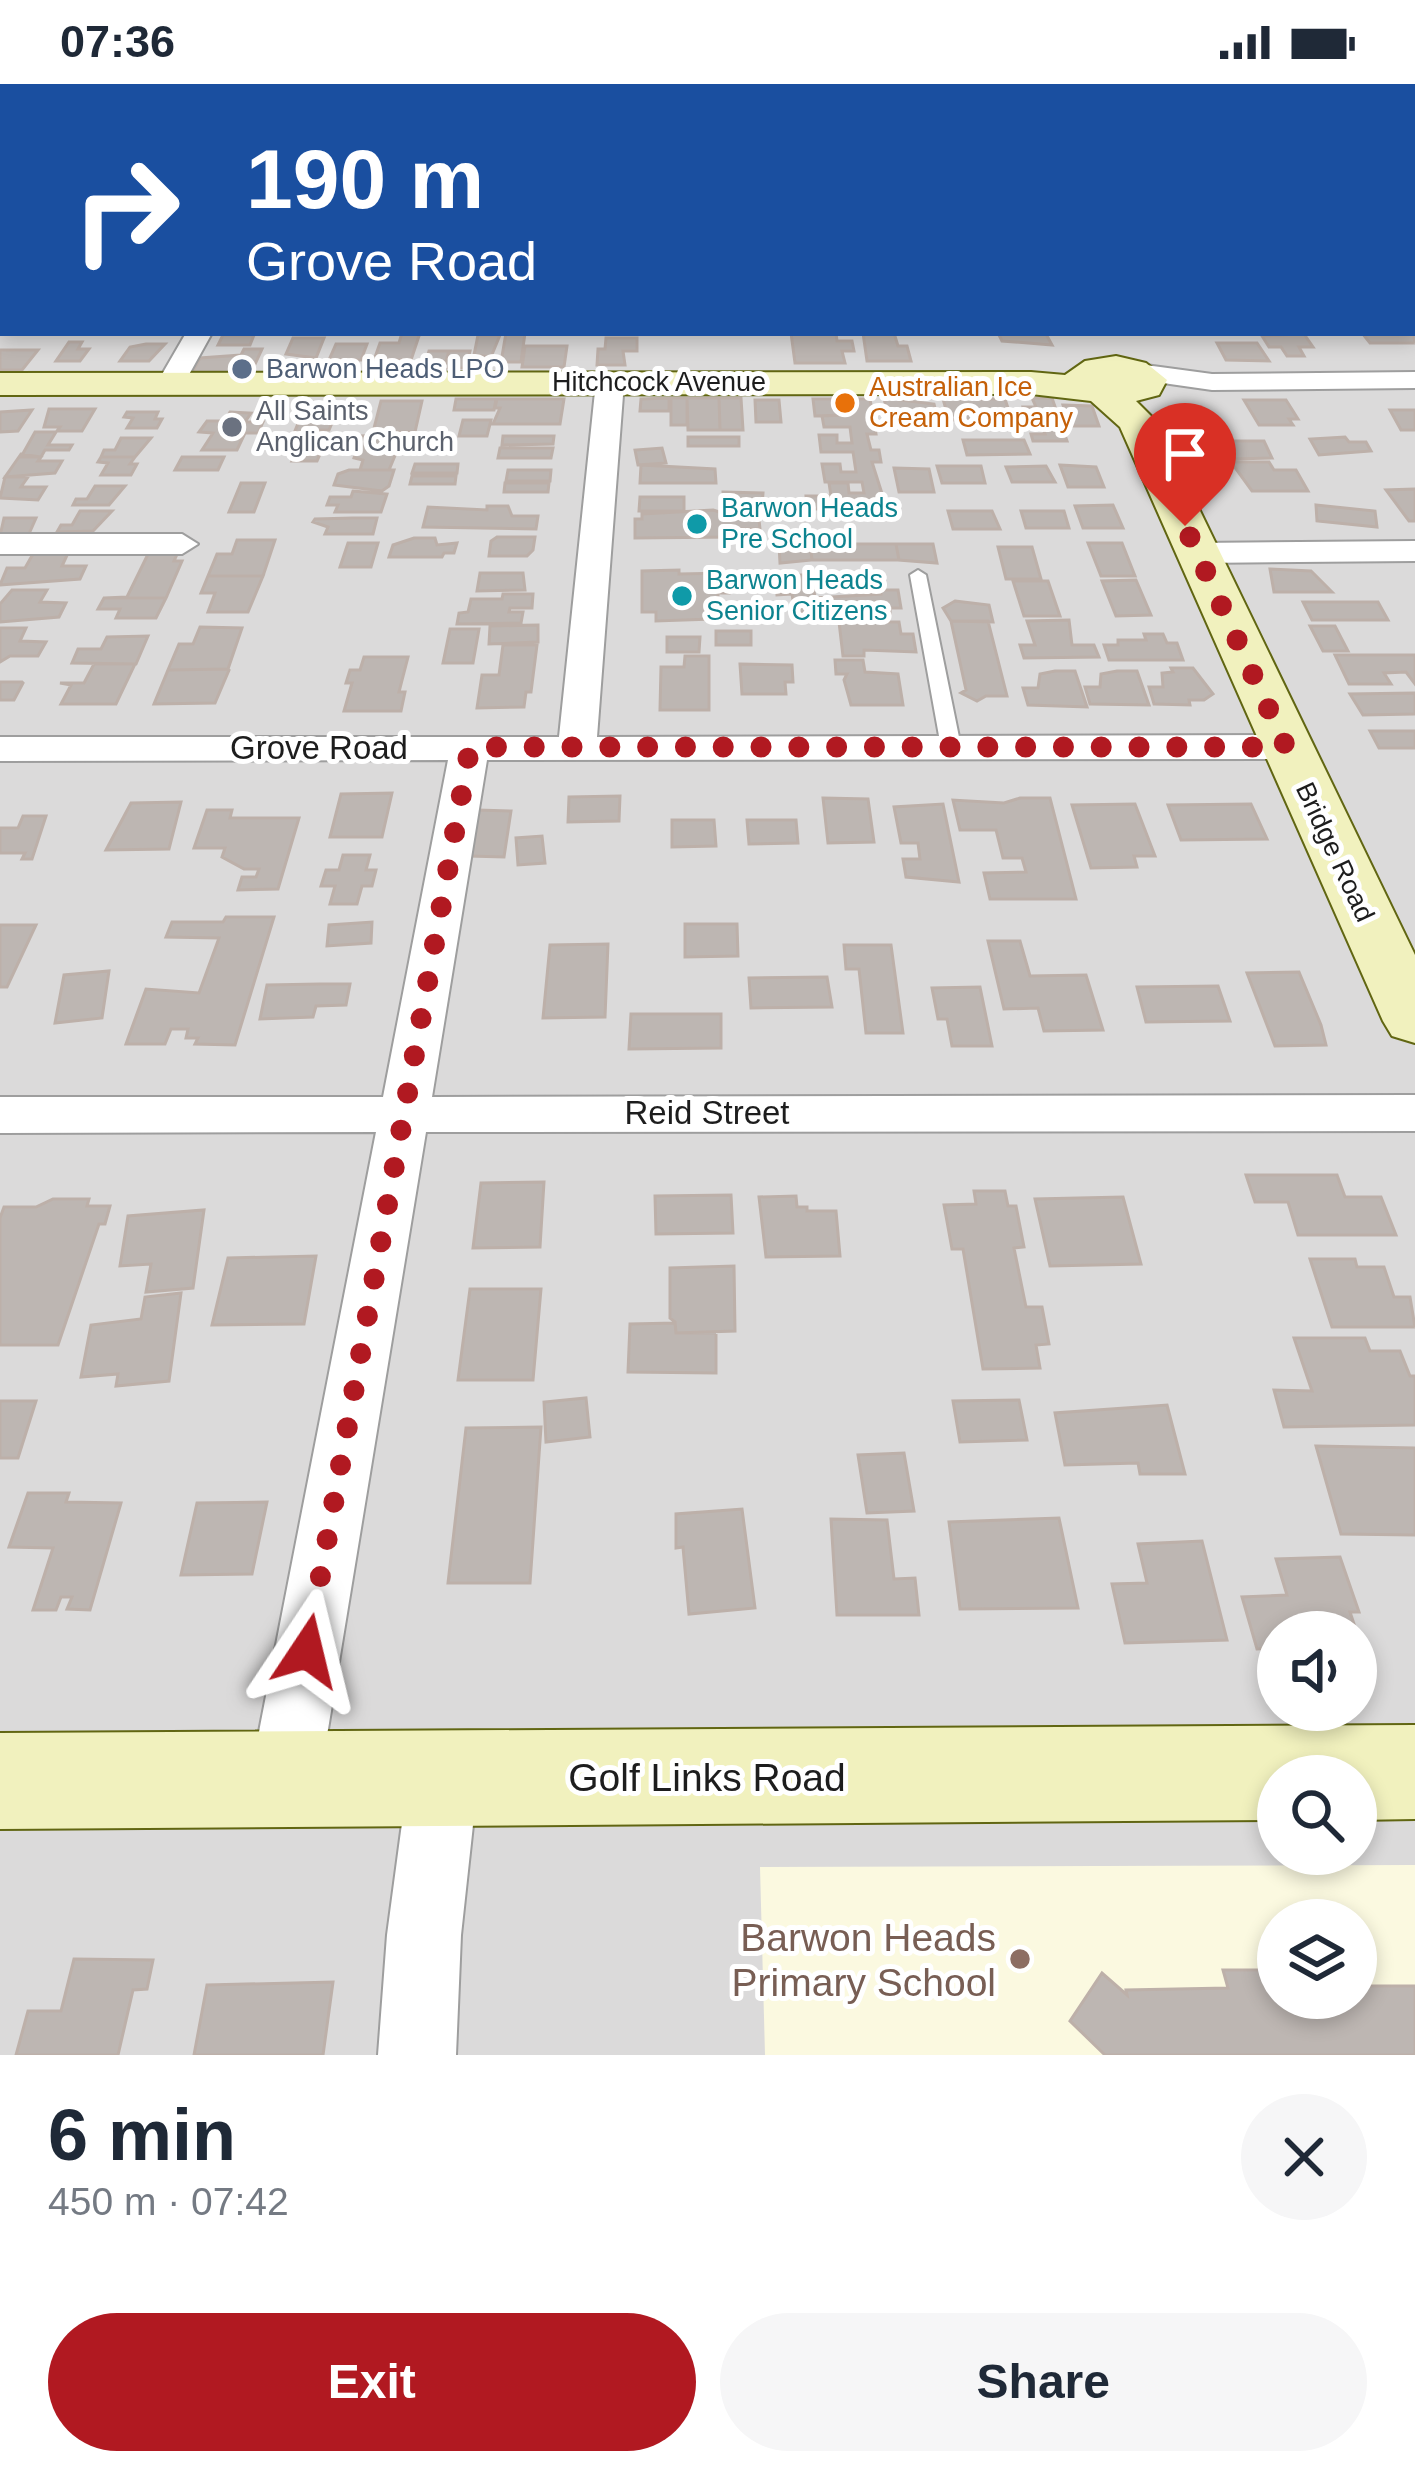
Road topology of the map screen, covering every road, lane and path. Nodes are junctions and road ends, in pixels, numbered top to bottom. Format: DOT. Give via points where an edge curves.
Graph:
graph roads {
  1 [pos="198,336"];
  2 [pos="1115,376"];
  3 [pos="1415,380"];
  4 [pos="610,382"];
  5 [pos="171,383"];
  6 [pos="0,384"];
  7 [pos="0,544"];
  8 [pos="182,544"];
  9 [pos="1415,551"];
  10 [pos="1197,553"];
  11 [pos="918,575"];
  12 [pos="577,745"];
  13 [pos="951,746"];
  14 [pos="470,747"];
  15 [pos="1286,747"];
  16 [pos="0,749"];
  17 [pos="1415,1021"];
  18 [pos="407,1112"];
  19 [pos="1415,1113"];
  20 [pos="0,1114"];
  21 [pos="1415,1773"];
  22 [pos="285,1778"];
  23 [pos="443,1779"];
  24 [pos="0,1781"];
  25 [pos="417,2055"];
  1 -- 5 [label="street"];
  2 -- 3 [label="street, Hitchcock Avenue"];
  2 -- 4 [label="main road, Hitchcock Avenue"];
  2 -- 10 [label="main road, Bridge Road"];
  4 -- 5 [label="main road, Hitchcock Avenue"];
  4 -- 12 [label="street"];
  5 -- 6 [label="main road, Hitchcock Avenue"];
  7 -- 8 [label="street"];
  9 -- 10 [label="street"];
  10 -- 15 [label="main road, Bridge Road"];
  11 -- 13 [label="lane"];
  12 -- 13 [label="street, Grove Road"];
  12 -- 14 [label="street, Grove Road"];
  13 -- 15 [label="street, Grove Road"];
  14 -- 16 [label="street, Grove Road"];
  14 -- 18 [label="street"];
  15 -- 17 [label="main road, Bridge Road"];
  18 -- 19 [label="street, Reid Street"];
  18 -- 20 [label="street, Reid Street"];
  18 -- 22 [label="street"];
  21 -- 23 [label="main road, Golf Links Road"];
  22 -- 23 [label="main road, Golf Links Road"];
  22 -- 24 [label="main road, Golf Links Road"];
  23 -- 25 [label="street"];
}
